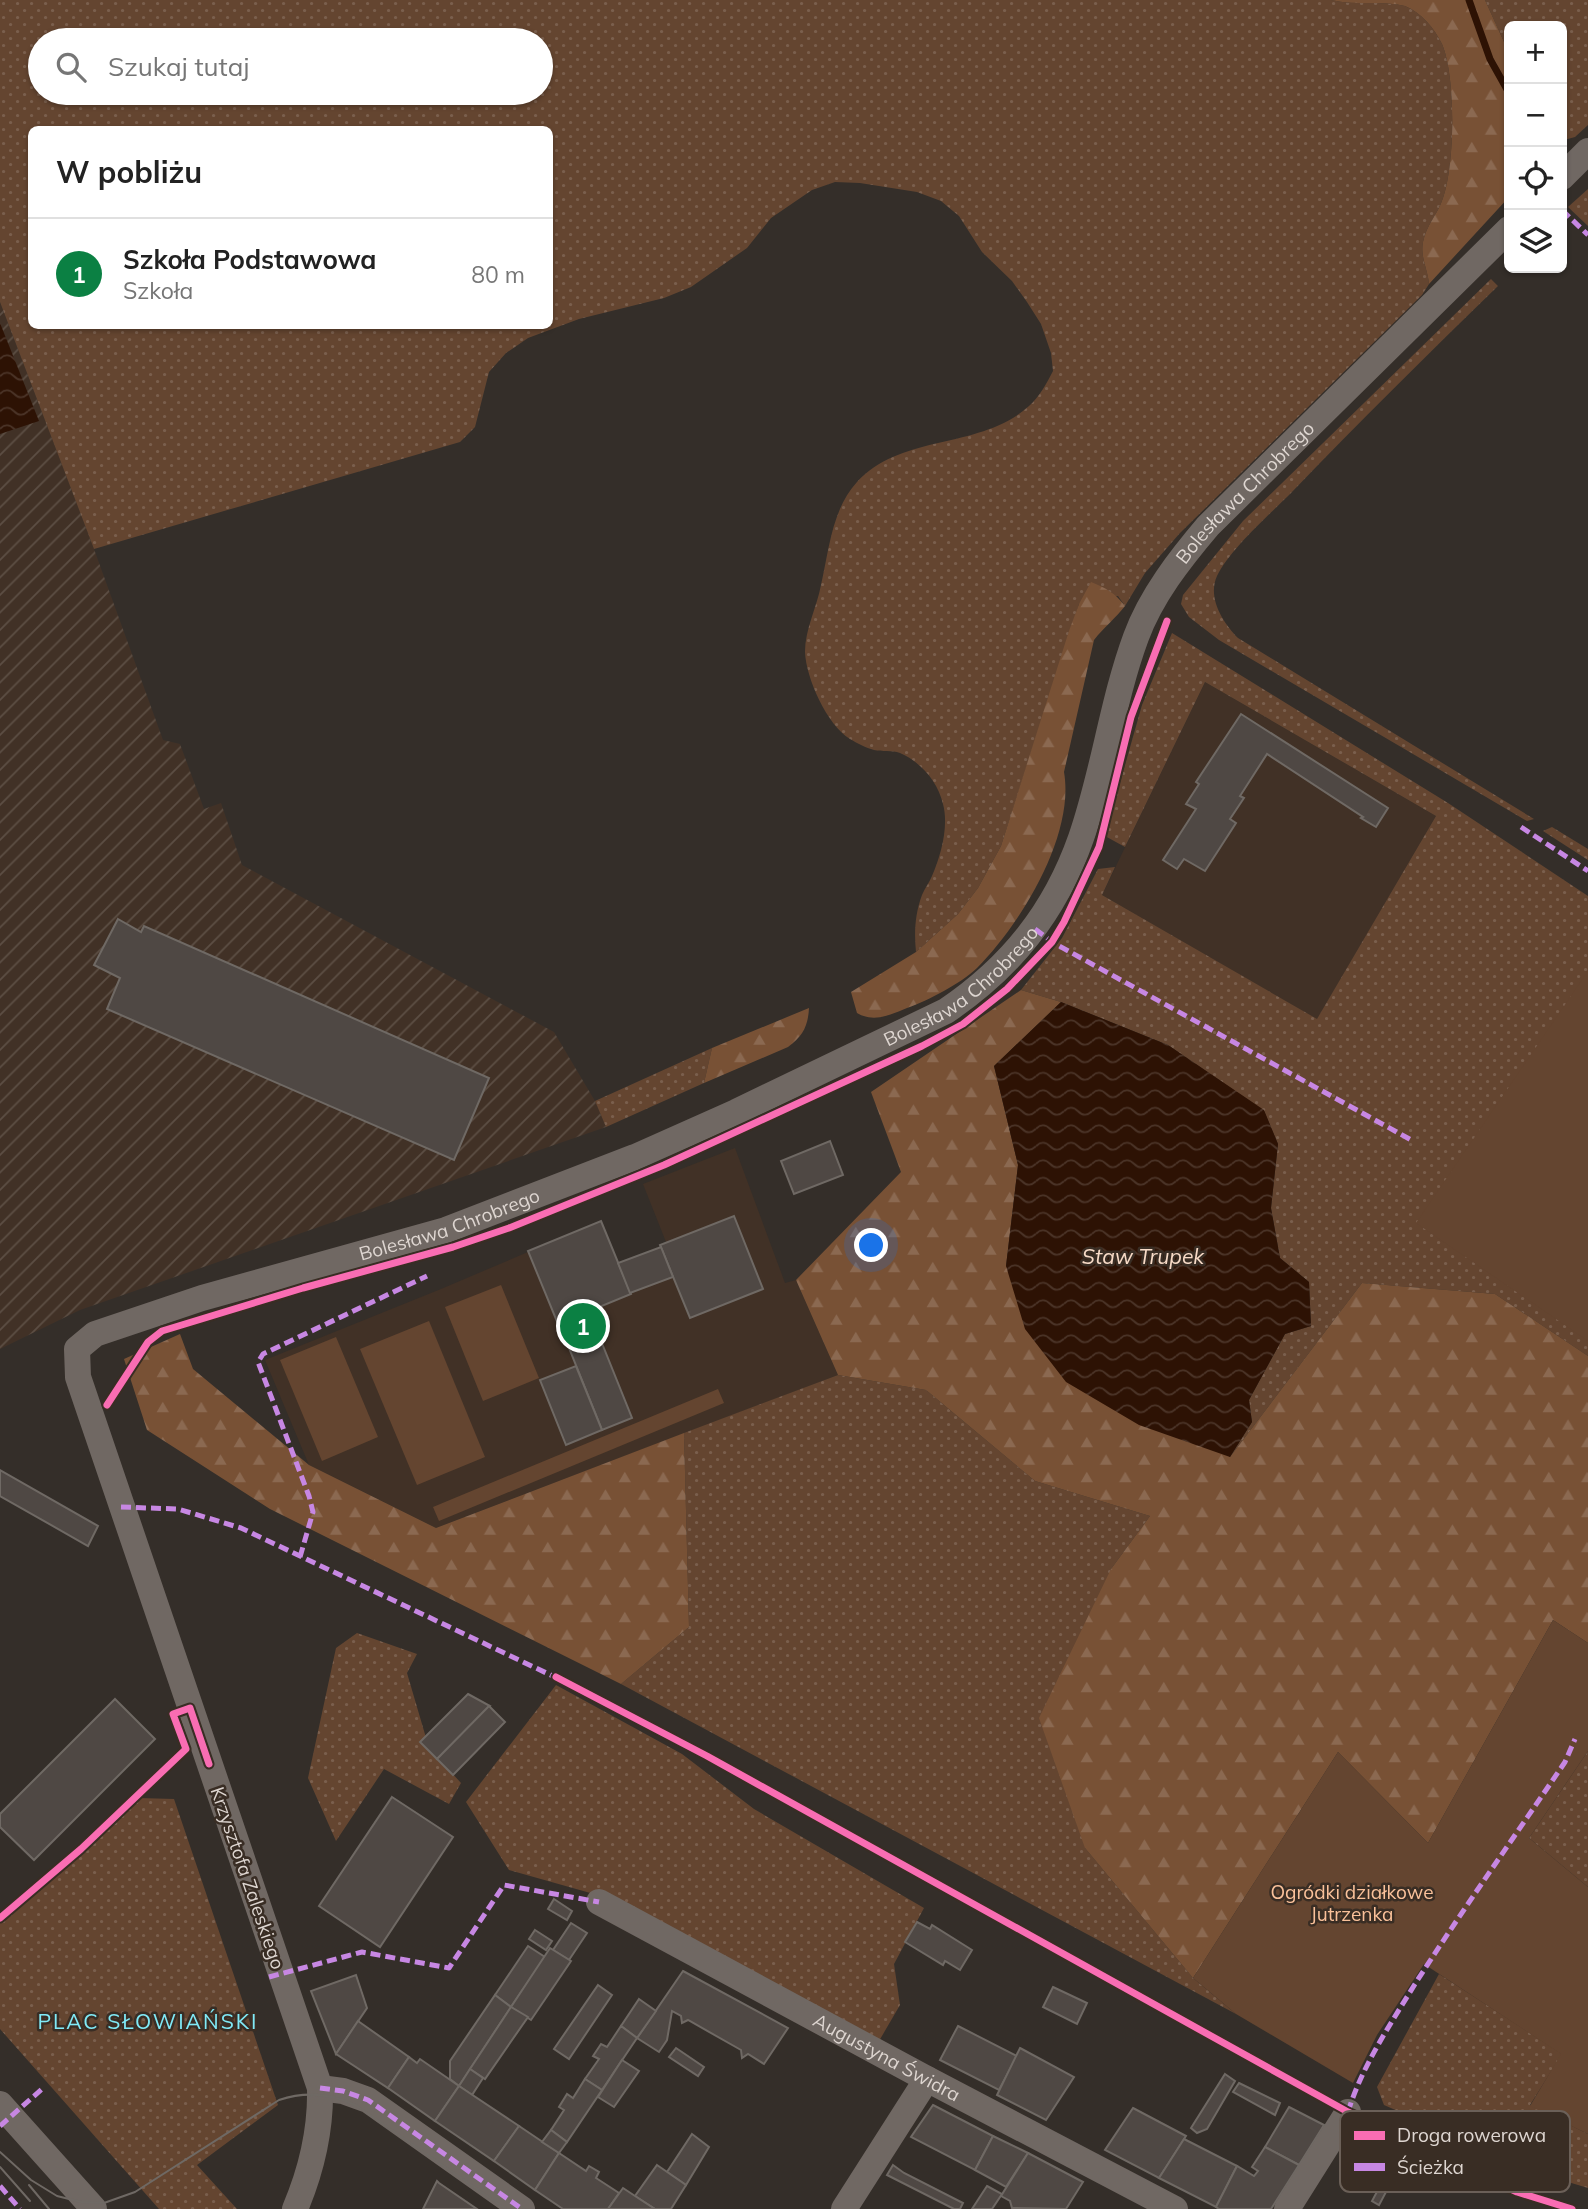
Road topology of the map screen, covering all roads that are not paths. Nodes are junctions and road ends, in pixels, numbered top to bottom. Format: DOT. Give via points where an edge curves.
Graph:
graph roads {
  1 [pos="1588,151"];
  2 [pos="1567,172"];
  3 [pos="1504,234"];
  4 [pos="77,1349"];
  5 [pos="599,1902"];
  6 [pos="927,2079"];
  7 [pos="320,2088"];
  8 [pos="0,2105"];
  9 [pos="1340,2125"];
  10 [pos="94,2209"];
  11 [pos="295,2209"];
  12 [pos="522,2209"];
  13 [pos="844,2209"];
  14 [pos="1175,2209"];
  15 [pos="1287,2209"];
  1 -- 2 [label="street"];
  3 -- 4 [label="street, Bolesława Chrobrego" via="1208,526 1167,579 1137,635 1081,837 1066,874 1035,929 974,992 946,1011 635,1157 446,1230 202,1298 95,1334"];
  4 -- 7 [label="street, Krzysztofa Zaleskiego" via="78,1377"];
  5 -- 6 [label="street, Augustyna Świdra"];
  6 -- 13 [label="street"];
  6 -- 14 [label="street, Augustyna Świdra"];
  7 -- 11 [label="street, Krzysztofa Zaleskiego" via="318,2139"];
  7 -- 12 [label="street" via="368,2100"];
  8 -- 10 [label="street"];
  9 -- 15 [label="street"];
}
